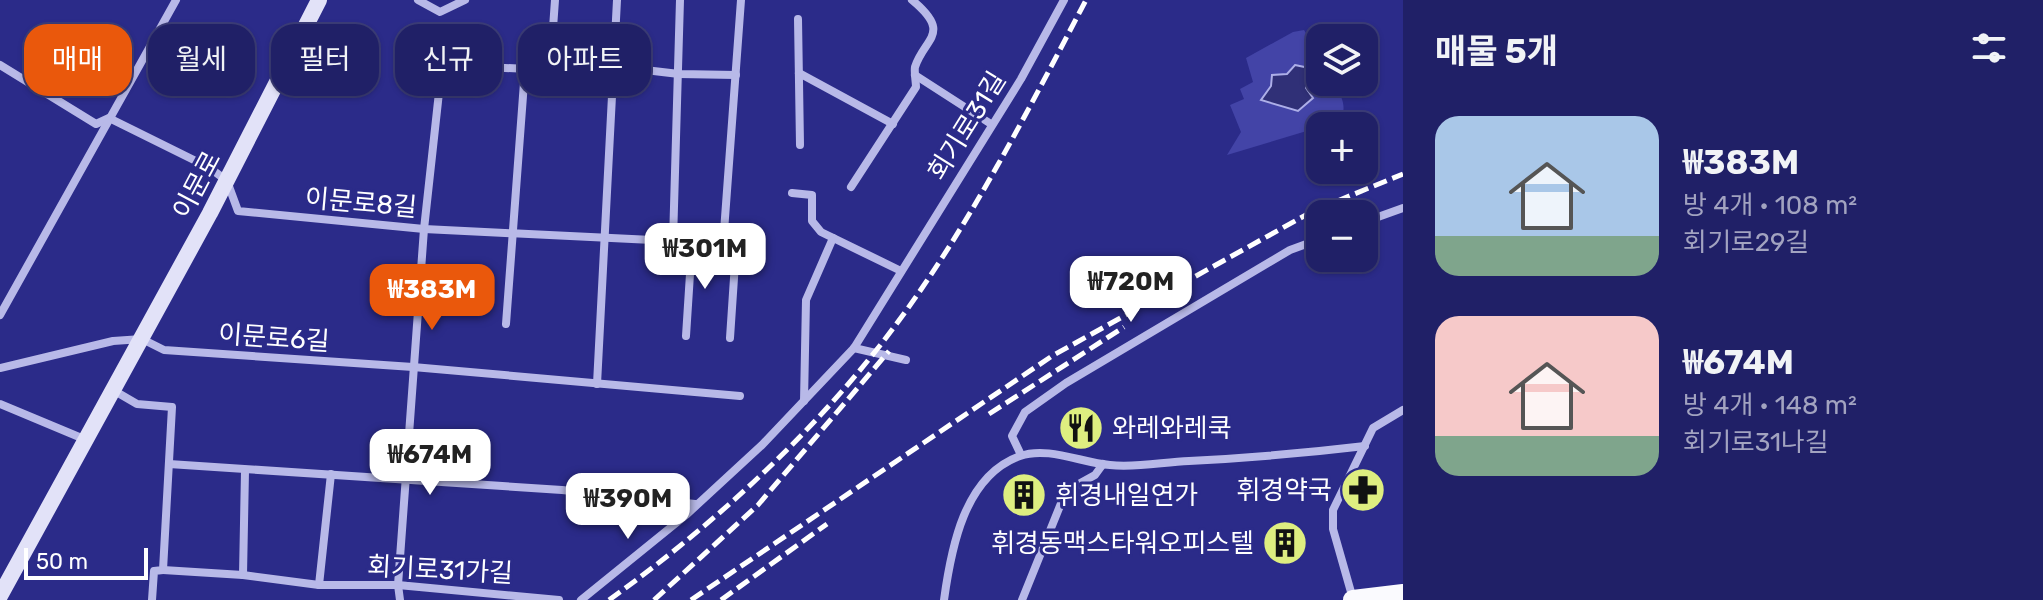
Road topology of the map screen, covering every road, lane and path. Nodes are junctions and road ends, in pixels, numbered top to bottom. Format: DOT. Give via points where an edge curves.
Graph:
graph roads {
  1 [pos="176,0"];
  2 [pos="319,0"];
  3 [pos="418,0"];
  4 [pos="465,0"];
  5 [pos="555,0"];
  6 [pos="617,0"];
  7 [pos="680,0"];
  8 [pos="741,0"];
  9 [pos="912,0"];
  10 [pos="1064,0"];
  11 [pos="798,19"];
  12 [pos="553,24"];
  13 [pos="615,24"];
  14 [pos="0,65"];
  15 [pos="651,71"];
  16 [pos="799,73"];
  17 [pos="679,74"];
  18 [pos="736,75"];
  19 [pos="915,75"];
  20 [pos="439,96"];
  21 [pos="523,96"];
  22 [pos="609,96"];
  23 [pos="109,118"];
  24 [pos="893,124"];
  25 [pos="991,124"];
  26 [pos="800,145"];
  27 [pos="227,181"];
  28 [pos="851,187"];
  29 [pos="792,193"];
  30 [pos="1403,208"];
  31 [pos="1378,217"];
  32 [pos="424,229"];
  33 [pos="512,233"];
  34 [pos="602,237"];
  35 [pos="833,238"];
  36 [pos="673,241"];
  37 [pos="692,243"];
  38 [pos="723,245"];
  39 [pos="1306,245"];
  40 [pos="901,271"];
  41 [pos="0,315"];
  42 [pos="506,324"];
  43 [pos="686,336"];
  44 [pos="730,338"];
  45 [pos="142,339"];
  46 [pos="854,348"];
  47 [pos="906,360"];
  48 [pos="413,367"];
  49 [pos="0,368"];
  50 [pos="597,384"];
  51 [pos="113,390"];
  52 [pos="740,396"];
  53 [pos="804,401"];
  54 [pos="0,404"];
  55 [pos="1403,410"];
  56 [pos="84,439"];
  57 [pos="1365,446"];
  58 [pos="1021,455"];
  59 [pos="169,464"];
  60 [pos="1103,464"];
  61 [pos="245,471"];
  62 [pos="331,474"];
  63 [pos="406,479"];
  64 [pos="695,504"];
  65 [pos="163,570"];
  66 [pos="243,575"];
  67 [pos="319,585"];
  68 [pos="398,585"];
  69 [pos="1403,594"];
  70 [pos="0,596"];
  71 [pos="152,600"];
  72 [pos="400,600"];
  73 [pos="559,600"];
  74 [pos="581,600"];
  75 [pos="944,600"];
  76 [pos="1022,600"];
  77 [pos="1353,600"];
  78 [pos="1392,600"];
  1 -- 23 [label="street"];
  2 -- 27 [label="main road, 이문로"];
  3 -- 4 [label="street" via="440,12"];
  5 -- 12 [label="street"];
  6 -- 13 [label="street"];
  7 -- 17 [label="street"];
  8 -- 18 [label="street"];
  9 -- 19 [label="street" via="933,32"];
  10 -- 25 [label="street, 회기로31길"];
  11 -- 16 [label="street"];
  14 -- 23 [label="street" via="96,124"];
  15 -- 17 [label="street"];
  16 -- 24 [label="street"];
  16 -- 26 [label="street"];
  17 -- 18 [label="street"];
  17 -- 36 [label="street"];
  18 -- 38 [label="street"];
  19 -- 24 [label="street" via="916,87"];
  19 -- 25 [label="street"];
  20 -- 32 [label="street"];
  21 -- 33 [label="street"];
  22 -- 34 [label="street"];
  23 -- 27 [label="street"];
  23 -- 41 [label="street"];
  24 -- 28 [label="street"];
  25 -- 40 [label="street, 회기로31길"];
  27 -- 32 [label="street, 이문로8길" via="238,211"];
  27 -- 45 [label="main road, 이문로"];
  29 -- 35 [label="street" via="812,195 812,221"];
  30 -- 31 [label="street"];
  32 -- 33 [label="street, 이문로8길"];
  32 -- 48 [label="street"];
  33 -- 34 [label="street, 이문로8길"];
  33 -- 42 [label="street"];
  34 -- 36 [label="street, 이문로8길"];
  34 -- 50 [label="street"];
  35 -- 40 [label="street"];
  35 -- 53 [label="street" via="806,300"];
  36 -- 37 [label="street, 이문로8길"];
  37 -- 38 [label="street, 이문로8길"];
  37 -- 43 [label="street"];
  38 -- 44 [label="street" via="736,248"];
  39 -- 58 [label="street" via="1045,397 1014,426 1012,436"];
  40 -- 46 [label="street, 회기로31길"];
  45 -- 48 [label="street, 이문로6길" via="164,350"];
  45 -- 49 [label="street"];
  45 -- 51 [label="main road, 이문로"];
  46 -- 47 [label="street"];
  46 -- 53 [label="street, 회기로31길"];
  48 -- 50 [label="street, 이문로6길"];
  48 -- 63 [label="street"];
  50 -- 52 [label="street, 이문로6길"];
  51 -- 56 [label="main road, 이문로"];
  51 -- 59 [label="street" via="137,404 172,407"];
  53 -- 64 [label="street, 회기로31길"];
  54 -- 56 [label="street"];
  55 -- 57 [label="street" via="1373,428"];
  56 -- 70 [label="main road, 이문로"];
  57 -- 60 [label="street" via="1255,458"];
  57 -- 77 [label="street" via="1333,510 1333,529"];
  58 -- 60 [label="street" via="1049,454"];
  58 -- 75 [label="street" via="992,474 972,497"];
  59 -- 61 [label="street"];
  59 -- 65 [label="street"];
  60 -- 76 [label="street" via="1095,475 1066,491"];
  61 -- 62 [label="street"];
  61 -- 66 [label="street"];
  62 -- 63 [label="street"];
  62 -- 67 [label="street"];
  63 -- 64 [label="street"];
  63 -- 68 [label="street"];
  64 -- 74 [label="street, 회기로31길"];
  65 -- 66 [label="street, 회기로31가길"];
  65 -- 71 [label="street" via="154,571"];
  66 -- 67 [label="street, 회기로31가길"];
  67 -- 68 [label="street, 회기로31가길"];
  68 -- 72 [label="street"];
  68 -- 73 [label="street, 회기로31가길"];
  69 -- 77 [label="main road"];
  69 -- 78 [label="main road"];
}
